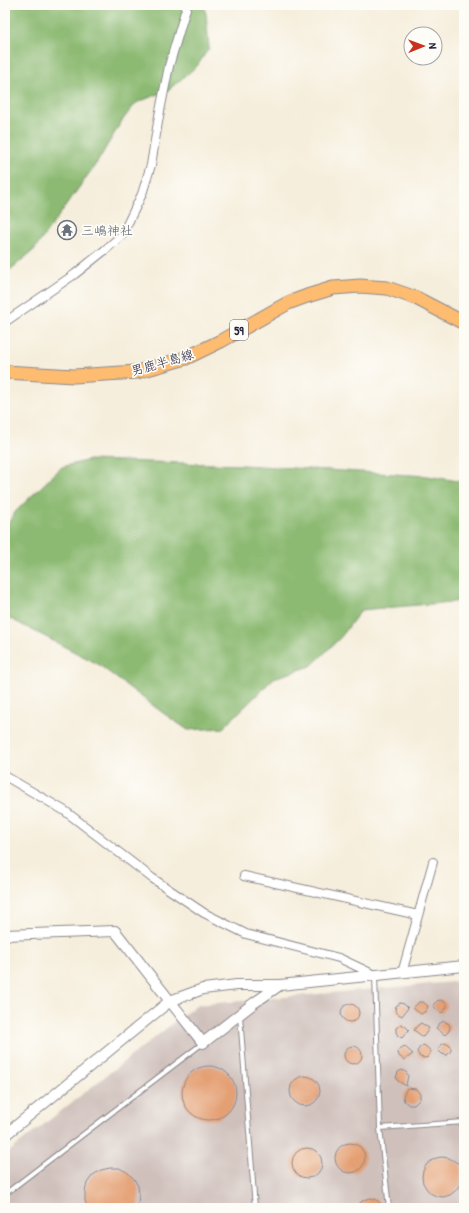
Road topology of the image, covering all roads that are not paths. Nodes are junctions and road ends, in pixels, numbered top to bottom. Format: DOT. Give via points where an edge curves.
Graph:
graph roads {
  1 [pos="187,5"];
  2 [pos="5,322"];
  3 [pos="464,323"];
  4 [pos="5,372"];
  5 [pos="5,776"];
  6 [pos="433,862"];
  7 [pos="244,876"];
  8 [pos="418,915"];
  9 [pos="5,935"];
  10 [pos="464,966"];
  11 [pos="402,972"];
  12 [pos="375,975"];
  13 [pos="280,985"];
  14 [pos="170,1001"];
  15 [pos="240,1015"];
  16 [pos="203,1043"];
  17 [pos="464,1122"];
  18 [pos="380,1128"];
  19 [pos="5,1135"];
  20 [pos="5,1194"];
  21 [pos="255,1208"];
  22 [pos="389,1208"];
  1 -- 2 [label="street" via="169,66 151,165 142,194 124,232 74,274"];
  3 -- 4 [label="main road, 男鹿半島線 / 59" via="416,298 387,288 333,288 288,303 186,358 137,372 74,376"];
  5 -- 12 [label="street" via="65,811 152,878 204,913 246,934 339,958"];
  6 -- 8 [label="street"];
  7 -- 8 [label="street"];
  8 -- 11 [label="street"];
  9 -- 14 [label="street" via="115,931"];
  10 -- 11 [label="street"];
  11 -- 12 [label="street"];
  12 -- 13 [label="street"];
  12 -- 18 [label="lane"];
  13 -- 14 [label="street" via="237,985 203,989"];
  13 -- 15 [label="street"];
  14 -- 16 [label="street"];
  14 -- 19 [label="street"];
  15 -- 16 [label="street"];
  15 -- 21 [label="lane"];
  16 -- 20 [label="lane"];
  17 -- 18 [label="lane"];
  18 -- 22 [label="lane"];
}
